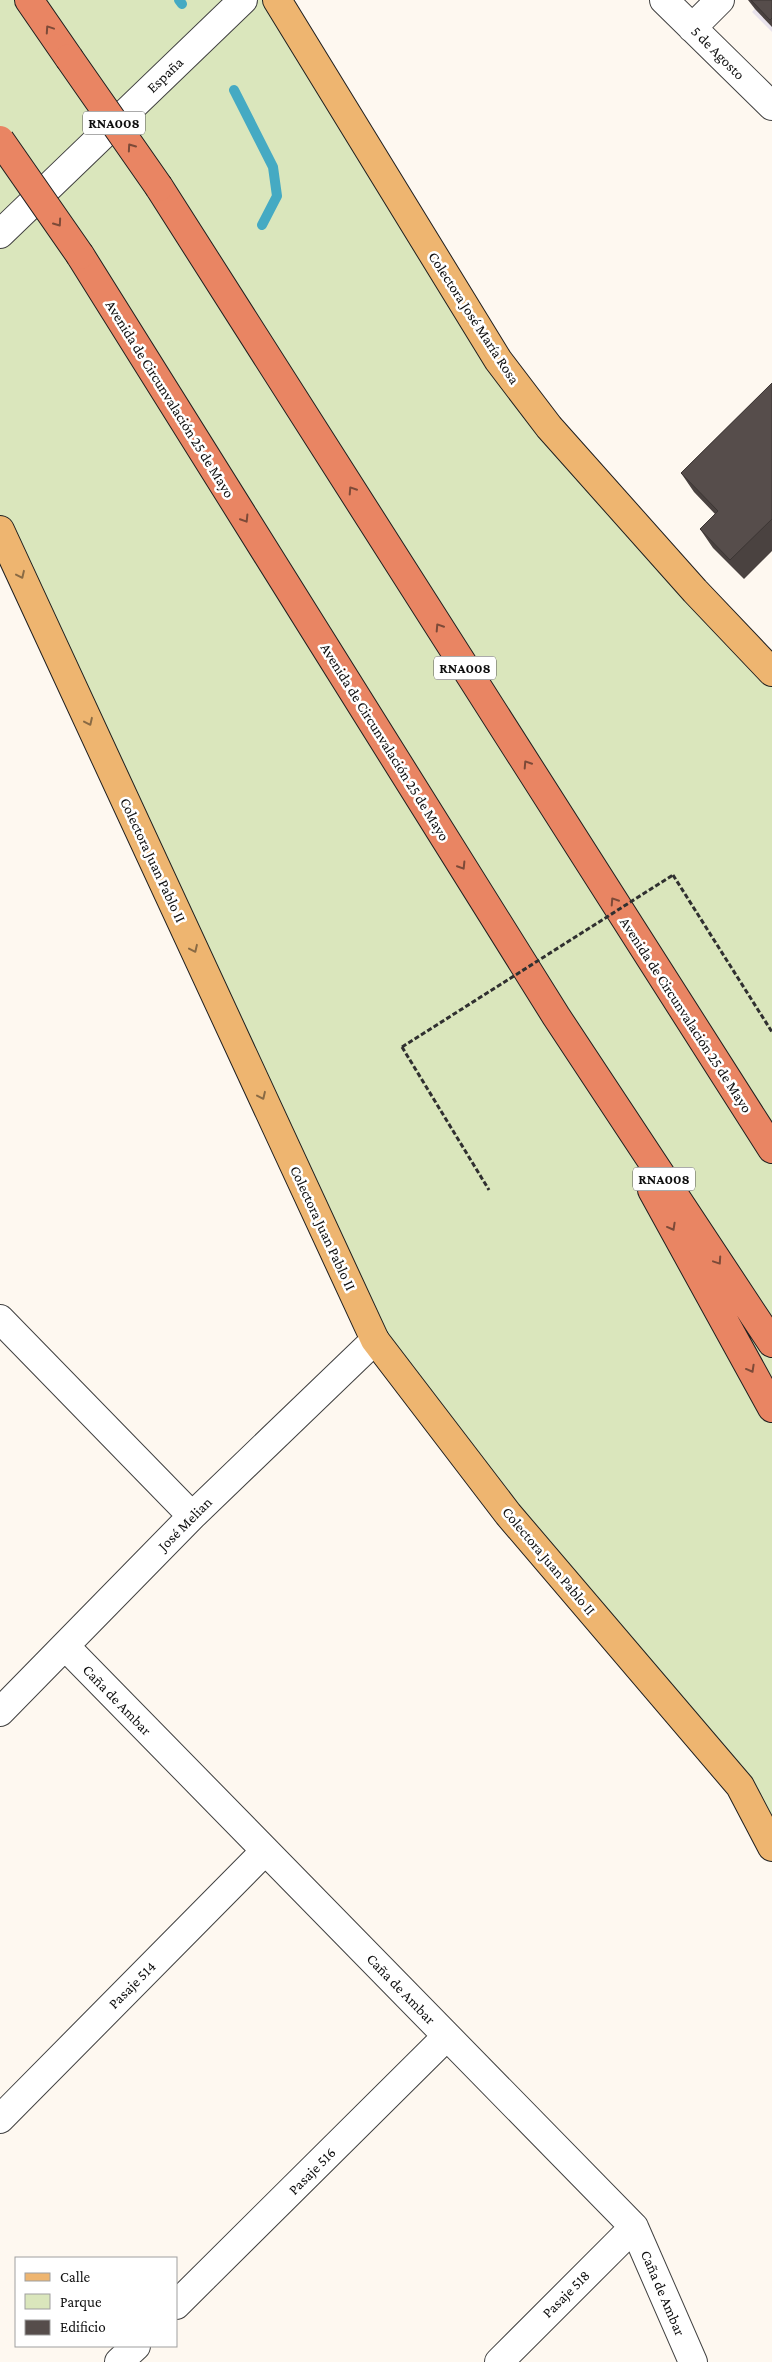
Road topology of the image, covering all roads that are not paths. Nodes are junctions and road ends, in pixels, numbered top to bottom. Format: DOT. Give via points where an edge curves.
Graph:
graph roads {
  1 [pos="29,0"];
  2 [pos="243,0"];
  3 [pos="277,0"];
  4 [pos="664,0"];
  5 [pos="720,0"];
  6 [pos="692,28"];
  7 [pos="772,106"];
  8 [pos="0,140"];
  9 [pos="0,234"];
  10 [pos="0,530"];
  11 [pos="772,672"];
  12 [pos="556,1016"];
  13 [pos="772,1149"];
  14 [pos="0,1319"];
  15 [pos="375,1340"];
  16 [pos="772,1342"];
  17 [pos="772,1408"];
  18 [pos="192,1516"];
  19 [pos="65,1646"];
  20 [pos="0,1712"];
  21 [pos="772,1847"];
  22 [pos="265,1851"];
  23 [pos="447,2036"];
  24 [pos="0,2118"];
  25 [pos="634,2227"];
  26 [pos="178,2303"];
  27 [pos="135,2347"];
  28 [pos="119,2362"];
  29 [pos="498,2362"];
  30 [pos="693,2362"];
  13 -- 1 [label="highway, Avenida de Circunvalación 25 de Mayo / RNA008, one-way, bridge" via="159,187"];
  2 -- 9 [label="street, España"];
  3 -- 11 [label="main road, Colectora José María Rosa" via="498,360 549,427"];
  4 -- 6 [label="street, 5 de Agosto"];
  5 -- 6 [label="street"];
  6 -- 7 [label="street, 5 de Agosto"];
  8 -- 12 [label="highway, Avenida de Circunvalación 25 de Mayo / RNA008, one-way, bridge" via="80,256"];
  10 -- 15 [label="main road, Colectora Juan Pablo II, one-way"];
  12 -- 16 [label="highway, Avenida de Circunvalación 25 de Mayo / RNA008, one-way"];
  12 -- 17 [label="highway, one-way"];
  14 -- 18 [label="street"];
  15 -- 18 [label="street, José Melian"];
  15 -- 21 [label="main road, Colectora Juan Pablo II" via="508,1514 740,1786"];
  18 -- 19 [label="street, José Melian"];
  19 -- 20 [label="street, José Melian"];
  19 -- 22 [label="street, Caña de Ambar"];
  22 -- 23 [label="street, Caña de Ambar"];
  22 -- 24 [label="street, Pasaje 514"];
  23 -- 25 [label="street, Caña de Ambar"];
  23 -- 26 [label="street, Pasaje 516"];
  25 -- 29 [label="street, Pasaje 518"];
  25 -- 30 [label="street, Caña de Ambar"];
  27 -- 28 [label="street"];
}
